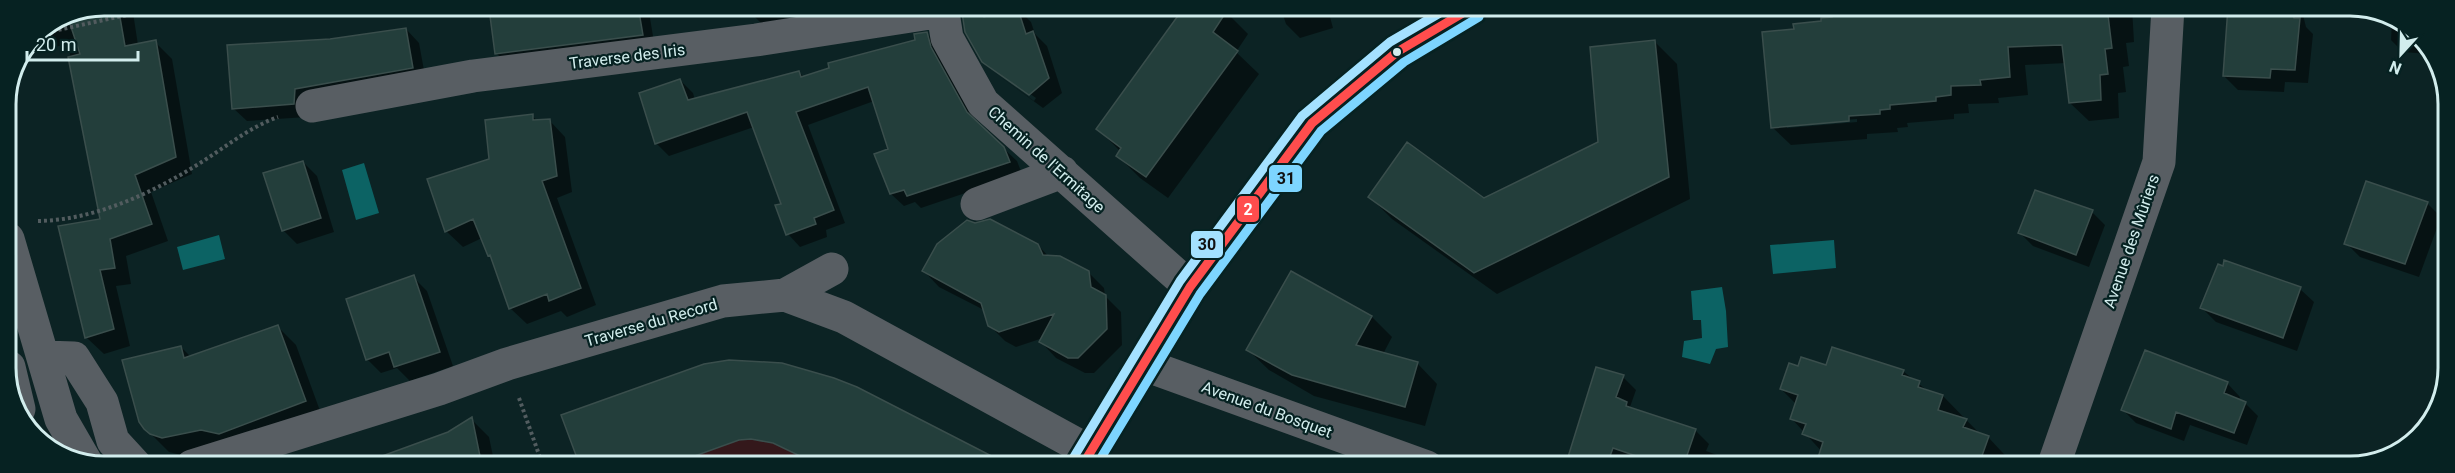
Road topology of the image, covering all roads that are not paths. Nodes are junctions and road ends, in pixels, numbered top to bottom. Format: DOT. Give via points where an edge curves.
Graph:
graph roads {
  1 [pos="894,16"];
  2 [pos="943,16"];
  3 [pos="1458,16"];
  4 [pos="2168,16"];
  5 [pos="312,106"];
  6 [pos="1062,172"];
  7 [pos="976,204"];
  8 [pos="19,230"];
  9 [pos="832,269"];
  10 [pos="1190,287"];
  11 [pos="785,295"];
  12 [pos="44,357"];
  13 [pos="1142,364"];
  14 [pos="81,454"];
  15 [pos="127,456"];
  16 [pos="224,456"];
  17 [pos="1081,456"];
  18 [pos="1088,456"];
  19 [pos="1399,456"];
  20 [pos="2057,456"];
  1 -- 5 [label="street, Traverse des Iris" via="756,39 473,76"];
  2 -- 6 [label="street, Chemin de l'Ermitage" via="947,38 983,103"];
  3 -- 10 [label="street" via="1397,52 1311,123"];
  4 -- 20 [label="street, Avenue des Mûriers" via="2159,162"];
  6 -- 7 [label="street"];
  6 -- 10 [label="street, Chemin de l'Ermitage"];
  8 -- 12 [label="street"];
  9 -- 11 [label="street"];
  10 -- 13 [label="street"];
  11 -- 16 [label="street, Traverse du Record" via="723,301 507,364"];
  11 -- 17 [label="street, Traverse du Record" via="844,316"];
  12 -- 14 [label="street" via="61,419"];
  12 -- 15 [label="street" via="74,358 102,402 113,441"];
  13 -- 18 [label="street"];
  13 -- 19 [label="street, Avenue du Bosquet"];
}
